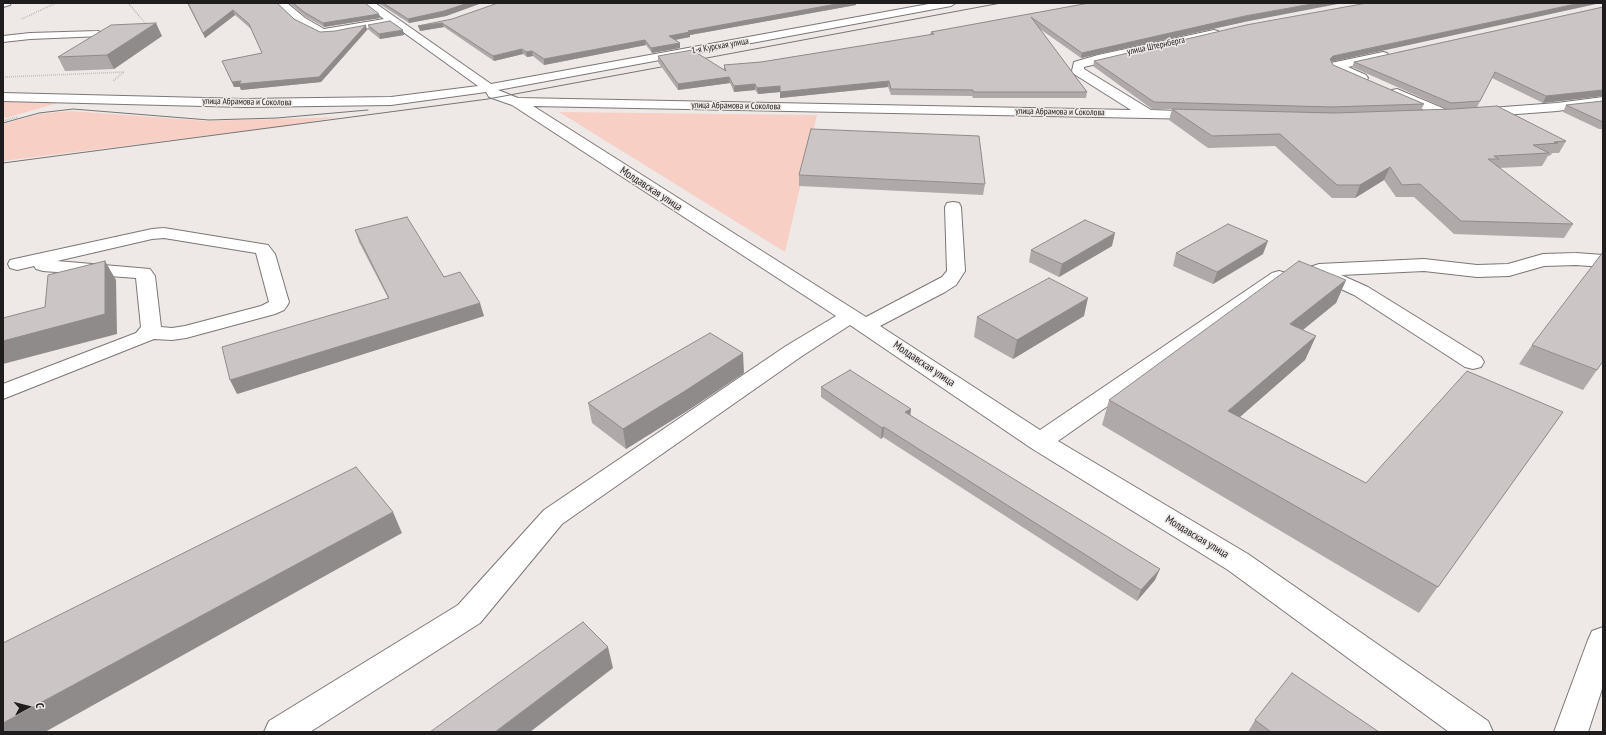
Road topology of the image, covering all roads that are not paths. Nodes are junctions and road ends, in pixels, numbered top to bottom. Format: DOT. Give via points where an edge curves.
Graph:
graph roads {
  1 [pos="6,3"];
  2 [pos="281,3"];
  3 [pos="368,3"];
  4 [pos="951,3"];
  5 [pos="3,4"];
  6 [pos="394,20"];
  7 [pos="421,26"];
  8 [pos="408,29"];
  9 [pos="1229,30"];
  10 [pos="98,34"];
  11 [pos="3,40"];
  12 [pos="1397,53"];
  13 [pos="1370,81"];
  14 [pos="490,88"];
  15 [pos="1384,88"];
  16 [pos="3,97"];
  17 [pos="517,102"];
  18 [pos="1603,102"];
  19 [pos="1148,114"];
  20 [pos="1447,115"];
  21 [pos="1211,116"];
  22 [pos="1416,116"];
  23 [pos="953,207"];
  24 [pos="1603,261"];
  25 [pos="10,266"];
  26 [pos="1316,270"];
  27 [pos="858,320"];
  28 [pos="150,332"];
  29 [pos="1473,362"];
  30 [pos="3,392"];
  31 [pos="1040,442"];
  32 [pos="1603,640"];
  33 [pos="281,732"];
  34 [pos="1476,732"];
  35 [pos="1571,732"];
  1 -- 5 [label="street"];
  2 -- 6 [label="street" via="301,20 322,32"];
  3 -- 6 [label="street, Молдавская улица"];
  4 -- 14 [label="street, 1-я Курская улица"];
  6 -- 8 [label="street, Молдавская улица"];
  7 -- 8 [label="street"];
  8 -- 14 [label="street, Молдавская улица"];
  9 -- 19 [label="street, улица Штернберга" via="1078,65 1078,71"];
  10 -- 11 [label="street" via="30,36"];
  12 -- 13 [label="street" via="1336,66"];
  14 -- 16 [label="street, улица Абрамова и Соколова" via="398,100 295,103"];
  14 -- 17 [label="street, Молдавская улица" via="494,94"];
  15 -- 20 [label="street"];
  17 -- 19 [label="street, улица Абрамова и Соколова"];
  17 -- 27 [label="street, Молдавская улица"];
  18 -- 20 [label="street"];
  19 -- 21 [label="street, улица Абрамова и Соколова"];
  20 -- 22 [label="street"];
  23 -- 27 [label="street" via="956,272 949,281 938,288"];
  24 -- 26 [label="street" via="1543,260 1509,270 1477,271 1424,265"];
  25 -- 28 [label="street" via="143,273"];
  25 -- 28 [label="street" via="164,233 262,249 266,254 279,302 277,306 186,332"];
  26 -- 29 [label="street" via="1361,291"];
  26 -- 31 [label="street" via="1281,276"];
  27 -- 31 [label="street, Молдавская улица"];
  27 -- 33 [label="street" via="794,351 553,517 469,614"];
  28 -- 30 [label="street"];
  31 -- 34 [label="street, Молдавская улица" via="1238,562"];
  32 -- 35 [label="street"];
}
